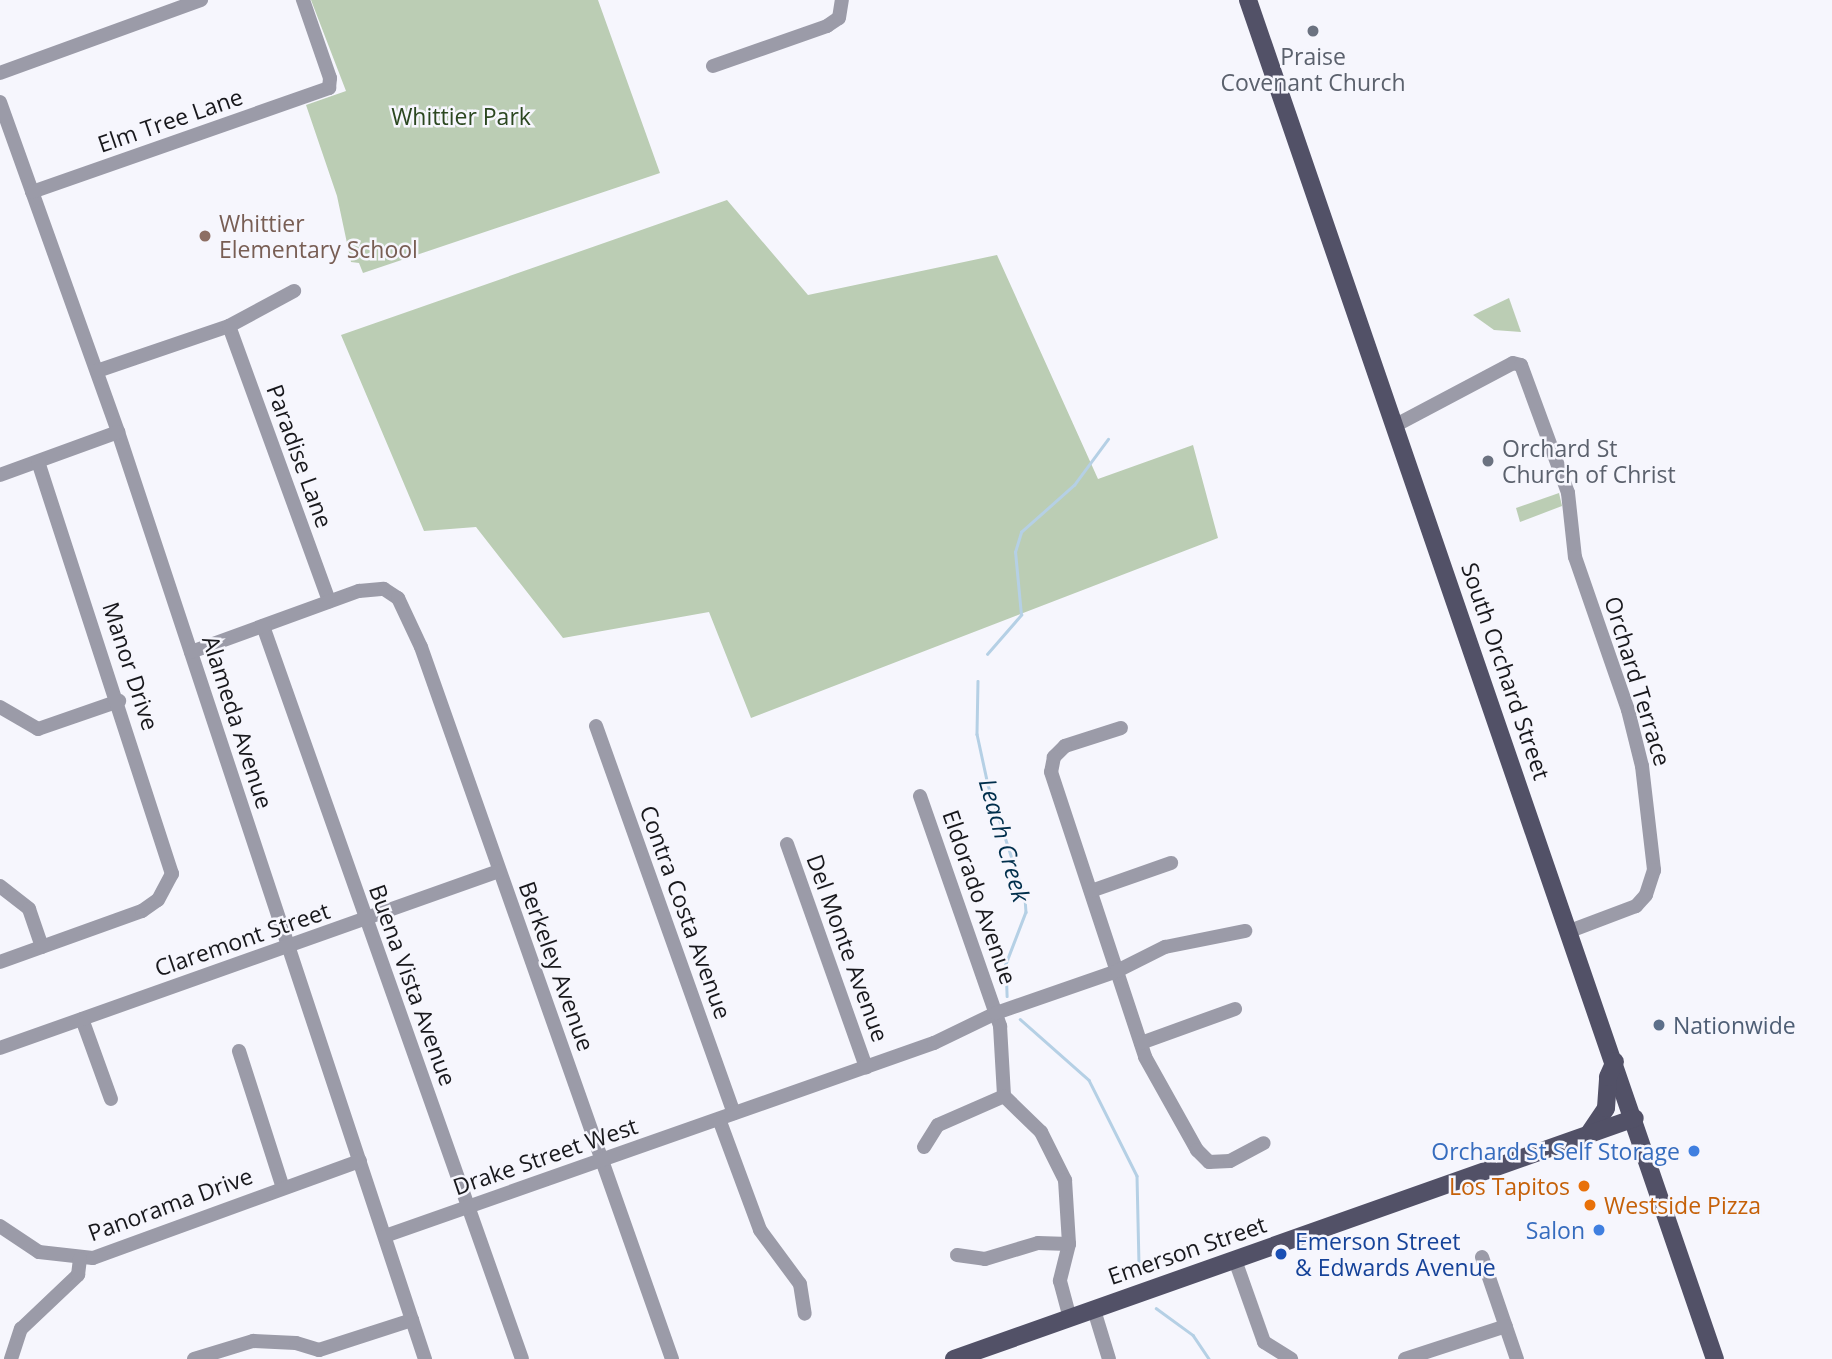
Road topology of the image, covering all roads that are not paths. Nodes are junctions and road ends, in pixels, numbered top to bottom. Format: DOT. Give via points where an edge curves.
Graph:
graph roads {
  1 [pos="201,0"];
  2 [pos="303,0"];
  3 [pos="842,0"];
  4 [pos="1248,0"];
  5 [pos="713,65"];
  6 [pos="0,74"];
  7 [pos="0,102"];
  8 [pos="32,192"];
  9 [pos="293,290"];
  10 [pos="229,327"];
  11 [pos="97,371"];
  12 [pos="1396,425"];
  13 [pos="118,432"];
  14 [pos="38,462"];
  15 [pos="0,475"];
  16 [pos="329,601"];
  17 [pos="263,625"];
  18 [pos="191,652"];
  19 [pos="119,701"];
  20 [pos="0,707"];
  21 [pos="596,726"];
  22 [pos="1121,729"];
  23 [pos="920,796"];
  24 [pos="787,844"];
  25 [pos="1171,863"];
  26 [pos="499,871"];
  27 [pos="0,886"];
  28 [pos="1091,891"];
  29 [pos="365,919"];
  30 [pos="1245,931"];
  31 [pos="1570,931"];
  32 [pos="42,947"];
  33 [pos="290,947"];
  34 [pos="0,962"];
  35 [pos="1117,971"];
  36 [pos="1235,1009"];
  37 [pos="996,1013"];
  38 [pos="82,1019"];
  39 [pos="1141,1042"];
  40 [pos="0,1048"];
  41 [pos="239,1051"];
  42 [pos="1615,1061"];
  43 [pos="866,1067"];
  44 [pos="1004,1096"];
  45 [pos="111,1099"];
  46 [pos="734,1113"];
  47 [pos="1635,1118"];
  48 [pos="719,1119"];
  49 [pos="1588,1135"];
  50 [pos="1264,1143"];
  51 [pos="924,1147"];
  52 [pos="601,1160"];
  53 [pos="360,1161"];
  54 [pos="283,1188"];
  55 [pos="468,1206"];
  56 [pos="0,1226"];
  57 [pos="385,1236"];
  58 [pos="1069,1244"];
  59 [pos="957,1255"];
  60 [pos="1482,1257"];
  61 [pos="80,1259"];
  62 [pos="1235,1260"];
  63 [pos="1094,1310"];
  64 [pos="805,1314"];
  65 [pos="1070,1318"];
  66 [pos="412,1320"];
  67 [pos="1506,1326"];
  68 [pos="1415,1358"];
  69 [pos="11,1359"];
  70 [pos="194,1359"];
  71 [pos="425,1359"];
  72 [pos="522,1359"];
  73 [pos="671,1359"];
  74 [pos="954,1359"];
  75 [pos="1109,1359"];
  76 [pos="1291,1359"];
  77 [pos="1517,1359"];
  78 [pos="1715,1359"];
  1 -- 6 [label="street"];
  2 -- 8 [label="street, Elm Tree Lane" via="331,82 324,90"];
  3 -- 5 [label="street" via="842,13 833,23"];
  4 -- 12 [label="main road, South Orchard Street"];
  7 -- 8 [label="street, Alameda Avenue"];
  8 -- 11 [label="street, Alameda Avenue"];
  9 -- 10 [label="street"];
  10 -- 11 [label="street"];
  10 -- 16 [label="street, Paradise Lane"];
  11 -- 13 [label="street, Alameda Avenue"];
  12 -- 31 [label="main road, South Orchard Street"];
  12 -- 31 [label="street, Orchard Terrace" via="1513,363 1524,369 1536,400 1573,509 1575,556 1628,709 1654,849 1654,870 1641,901"];
  13 -- 14 [label="street"];
  13 -- 18 [label="street, Alameda Avenue"];
  14 -- 15 [label="street"];
  14 -- 19 [label="street, Manor Drive"];
  16 -- 17 [label="street"];
  16 -- 26 [label="street, Berkeley Avenue" via="367,589 392,592 405,610"];
  17 -- 18 [label="street"];
  17 -- 29 [label="street, Buena Vista Avenue"];
  18 -- 33 [label="street, Alameda Avenue"];
  19 -- 20 [label="street" via="38,729"];
  19 -- 32 [label="street, Manor Drive" via="172,874 158,900 142,911"];
  21 -- 46 [label="street, Contra Costa Avenue"];
  22 -- 28 [label="street" via="1065,746 1051,765 1051,778"];
  23 -- 37 [label="street, Eldorado Avenue"];
  24 -- 43 [label="street, Del Monte Avenue"];
  25 -- 28 [label="street"];
  26 -- 29 [label="street, Claremont Street"];
  26 -- 52 [label="street, Berkeley Avenue"];
  27 -- 32 [label="street" via="29,909"];
  28 -- 35 [label="street"];
  29 -- 33 [label="street, Claremont Street"];
  29 -- 55 [label="street, Buena Vista Avenue"];
  30 -- 35 [label="street" via="1165,947"];
  31 -- 42 [label="main road, South Orchard Street"];
  32 -- 34 [label="street"];
  33 -- 38 [label="street, Claremont Street"];
  33 -- 53 [label="street, Alameda Avenue"];
  35 -- 37 [label="street"];
  35 -- 39 [label="street"];
  36 -- 39 [label="street"];
  37 -- 43 [label="street" via="934,1043"];
  37 -- 44 [label="street, Eldorado Avenue"];
  38 -- 40 [label="street, Claremont Street"];
  38 -- 45 [label="street"];
  39 -- 50 [label="street" via="1160,1087 1203,1157 1222,1163 1247,1155"];
  41 -- 54 [label="street"];
  42 -- 47 [label="main road, South Orchard Street"];
  42 -- 49 [label="main road" via="1608,1077 1606,1108"];
  43 -- 46 [label="street"];
  44 -- 51 [label="street" via="938,1125"];
  44 -- 58 [label="street" via="1041,1132 1058,1161 1070,1211"];
  46 -- 48 [label="street, Drake Street West"];
  47 -- 49 [label="main road, Emerson Street"];
  47 -- 78 [label="main road, South Orchard Street"];
  48 -- 52 [label="street, Drake Street West"];
  48 -- 64 [label="street" via="754,1217 770,1249 800,1284"];
  49 -- 62 [label="main road, Emerson Street"];
  52 -- 55 [label="street, Drake Street West"];
  52 -- 73 [label="street, Berkeley Avenue"];
  53 -- 54 [label="street, Panorama Drive"];
  53 -- 57 [label="street, Alameda Avenue"];
  54 -- 61 [label="street, Panorama Drive"];
  55 -- 57 [label="street, Drake Street West"];
  55 -- 72 [label="street, Buena Vista Avenue"];
  56 -- 61 [label="street, Panorama Drive" via="39,1252"];
  57 -- 66 [label="street, Alameda Avenue"];
  58 -- 59 [label="street" via="1038,1243 985,1259"];
  58 -- 65 [label="street" via="1060,1281"];
  60 -- 67 [label="street"];
  61 -- 69 [label="street" via="78,1275 21,1329"];
  62 -- 63 [label="main road, Emerson Street"];
  62 -- 76 [label="street" via="1264,1342"];
  63 -- 65 [label="main road, Emerson Street"];
  63 -- 75 [label="street"];
  65 -- 74 [label="main road, Emerson Street"];
  66 -- 70 [label="street" via="319,1350 296,1343 253,1341"];
  66 -- 71 [label="street, Alameda Avenue"];
  67 -- 68 [label="street"];
  67 -- 77 [label="street"];
}
